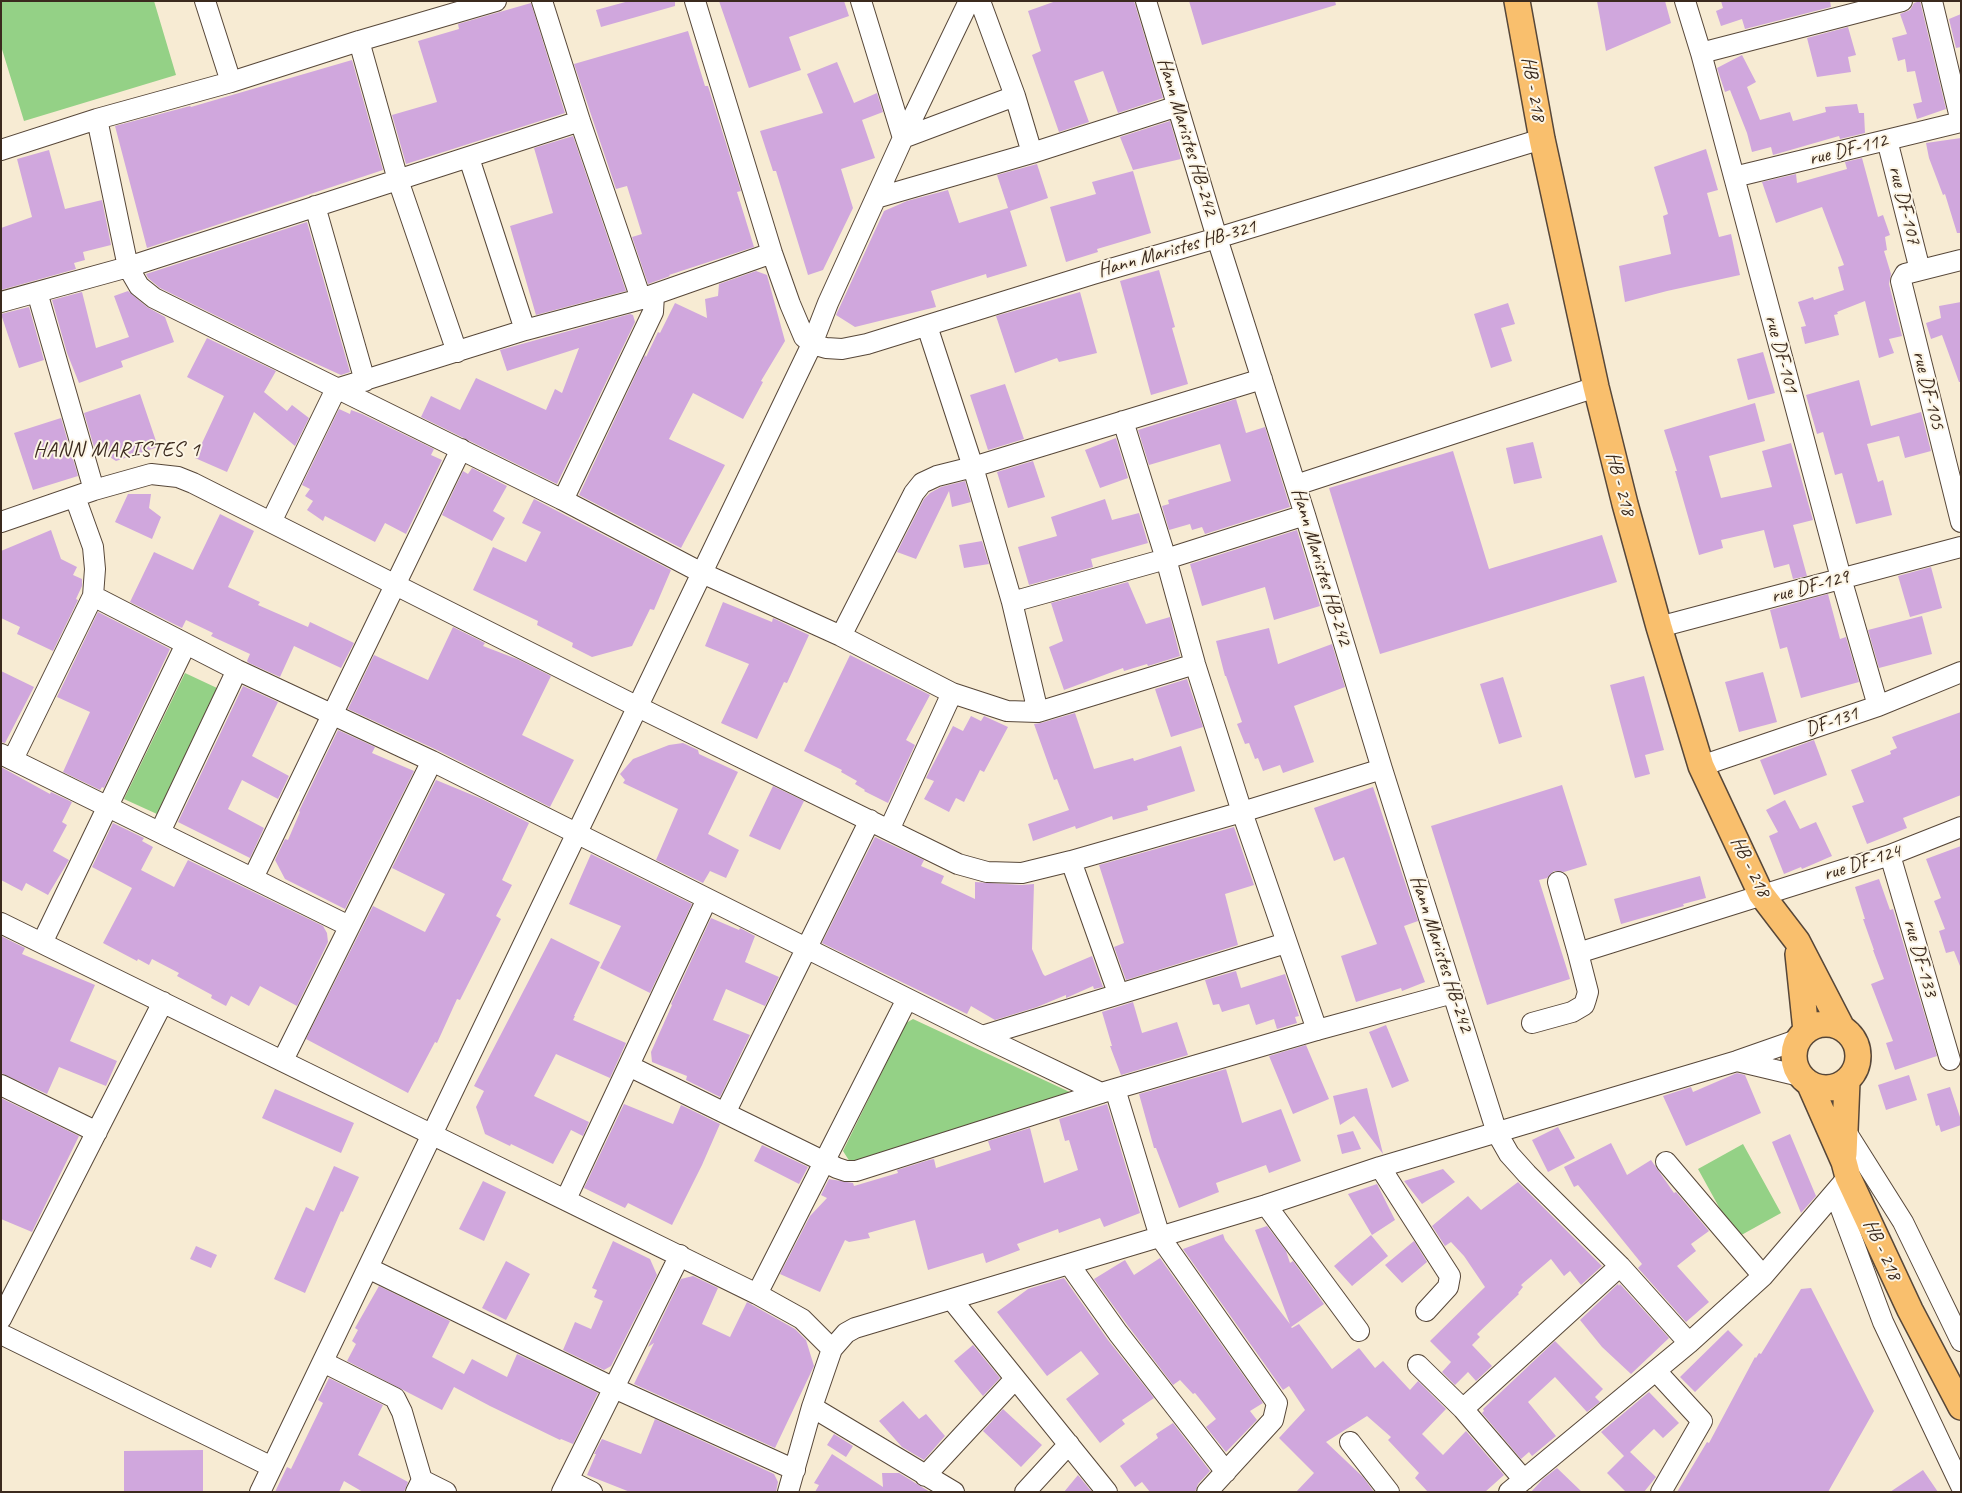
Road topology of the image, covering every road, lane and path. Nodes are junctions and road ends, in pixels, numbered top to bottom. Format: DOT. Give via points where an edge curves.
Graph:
graph roads {
  1 [pos="205,1"];
  2 [pos="496,1"];
  3 [pos="542,1"];
  4 [pos="695,1"];
  5 [pos="861,1"];
  6 [pos="969,1"];
  7 [pos="980,1"];
  8 [pos="1146,1"];
  9 [pos="1517,1"];
  10 [pos="1685,1"];
  11 [pos="1902,1"];
  12 [pos="1932,1"];
  13 [pos="359,41"];
  14 [pos="1701,53"];
  15 [pos="231,82"];
  16 [pos="1014,96"];
  17 [pos="1178,106"];
  18 [pos="97,119"];
  19 [pos="580,121"];
  20 [pos="1961,122"];
  21 [pos="903,138"];
  22 [pos="1542,139"];
  23 [pos="1887,140"];
  24 [pos="1,150"];
  25 [pos="1032,153"];
  26 [pos="469,158"];
  27 [pos="1734,177"];
  28 [pos="398,180"];
  29 [pos="876,198"];
  30 [pos="315,206"];
  31 [pos="1217,238"];
  32 [pos="772,253"];
  33 [pos="1961,260"];
  34 [pos="128,267"];
  35 [pos="1920,270"];
  36 [pos="37,292"];
  37 [pos="647,297"];
  38 [pos="1,302"];
  39 [pos="927,326"];
  40 [pos="525,330"];
  41 [pos="812,344"];
  42 [pos="457,352"];
  43 [pos="1262,379"];
  44 [pos="365,381"];
  45 [pos="1596,387"];
  46 [pos="336,389"];
  47 [pos="1123,422"];
  48 [pos="461,449"];
  49 [pos="974,467"];
  50 [pos="1296,485"];
  51 [pos="94,490"];
  52 [pos="75,497"];
  53 [pos="563,500"];
  54 [pos="1305,515"];
  55 [pos="1,522"];
  56 [pos="271,522"];
  57 [pos="1961,522"];
  58 [pos="1961,547"];
  59 [pos="1166,559"];
  60 [pos="702,573"];
  61 [pos="1841,578"];
  62 [pos="396,585"];
  63 [pos="93,596"];
  64 [pos="1012,602"];
  65 [pos="1659,627"];
  66 [pos="840,636"];
  67 [pos="186,644"];
  68 [pos="1195,664"];
  69 [pos="237,670"];
  70 [pos="1961,672"];
  71 [pos="952,693"];
  72 [pos="1878,706"];
  73 [pos="638,707"];
  74 [pos="1038,712"];
  75 [pos="332,715"];
  76 [pos="7,756"];
  77 [pos="432,761"];
  78 [pos="1701,766"];
  79 [pos="1382,769"];
  80 [pos="109,807"];
  81 [pos="1242,812"];
  82 [pos="870,820"];
  83 [pos="1961,826"];
  84 [pos="889,830"];
  85 [pos="160,832"];
  86 [pos="577,835"];
  87 [pos="1890,855"];
  88 [pos="1071,861"];
  89 [pos="253,878"];
  90 [pos="1558,882"];
  91 [pos="1761,894"];
  92 [pos="707,899"];
  93 [pos="1,923"];
  94 [pos="349,926"];
  95 [pos="1797,941"];
  96 [pos="42,943"];
  97 [pos="1286,943"];
  98 [pos="806,949"];
  99 [pos="1578,953"];
  100 [pos="1118,993"];
  101 [pos="1454,993"];
  102 [pos="907,999"];
  103 [pos="163,1002"];
  104 [pos="1532,1023"];
  105 [pos="1842,1028"];
  106 [pos="1317,1030"];
  107 [pos="1802,1035"];
  108 [pos="982,1036"];
  109 [pos="283,1060"];
  110 [pos="1950,1060"];
  111 [pos="1737,1061"];
  112 [pos="629,1066"];
  113 [pos="1805,1081"];
  114 [pos="1847,1082"];
  115 [pos="1,1085"];
  116 [pos="1108,1091"];
  117 [pos="725,1113"];
  118 [pos="1845,1130"];
  119 [pos="96,1132"];
  120 [pos="1497,1132"];
  121 [pos="433,1133"];
  122 [pos="826,1162"];
  123 [pos="1666,1162"];
  124 [pos="1380,1168"];
  125 [pos="1842,1177"];
  126 [pos="566,1199"];
  127 [pos="1266,1205"];
  128 [pos="1160,1237"];
  129 [pos="680,1255"];
  130 [pos="1069,1264"];
  131 [pos="1620,1266"];
  132 [pos="368,1268"];
  133 [pos="1762,1276"];
  134 [pos="757,1294"];
  135 [pos="952,1300"];
  136 [pos="1426,1311"];
  137 [pos="1,1319"];
  138 [pos="1359,1331"];
  139 [pos="1,1334"];
  140 [pos="1961,1340"];
  141 [pos="1689,1343"];
  142 [pos="832,1349"];
  143 [pos="323,1362"];
  144 [pos="1418,1365"];
  145 [pos="1656,1371"];
  146 [pos="1015,1379"];
  147 [pos="614,1388"];
  148 [pos="812,1407"];
  149 [pos="1463,1408"];
  150 [pos="1961,1408"];
  151 [pos="1350,1442"];
  152 [pos="1069,1444"];
  153 [pos="272,1467"];
  154 [pos="795,1470"];
  155 [pos="1226,1472"];
  156 [pos="925,1476"];
  157 [pos="419,1486"];
  158 [pos="565,1486"];
  159 [pos="1516,1486"];
  160 [pos="1961,1486"];
  161 [pos="260,1492"];
  162 [pos="446,1492"];
  163 [pos="592,1492"];
  164 [pos="788,1492"];
  165 [pos="954,1492"];
  166 [pos="1025,1492"];
  167 [pos="1107,1492"];
  168 [pos="1206,1492"];
  169 [pos="1389,1492"];
  170 [pos="1661,1492"];
  1 -- 15 [label="street"];
  2 -- 13 [label="street"];
  3 -- 19 [label="street"];
  4 -- 32 [label="street"];
  5 -- 21 [label="street"];
  6 -- 21 [label="street"];
  7 -- 16 [label="street"];
  8 -- 17 [label="street, Hann Maristes HB-242"];
  9 -- 22 [label="main road, HB - 218"];
  10 -- 14 [label="street, rue DF-101"];
  11 -- 14 [label="street"];
  12 -- 20 [label="street"];
  13 -- 15 [label="street"];
  13 -- 28 [label="street"];
  14 -- 27 [label="street, rue DF-101"];
  15 -- 18 [label="street"];
  16 -- 21 [label="street"];
  16 -- 25 [label="street"];
  17 -- 25 [label="street"];
  17 -- 31 [label="street, Hann Maristes HB-242"];
  18 -- 24 [label="street"];
  18 -- 34 [label="street"];
  19 -- 26 [label="street"];
  19 -- 37 [label="street"];
  20 -- 23 [label="street, rue DF-112"];
  21 -- 29 [label="street"];
  22 -- 31 [label="street, Hann Maristes HB-321"];
  22 -- 45 [label="main road, HB - 218"];
  23 -- 27 [label="street, rue DF-112"];
  23 -- 35 [label="street, rue DF-107"];
  25 -- 29 [label="street"];
  26 -- 28 [label="street"];
  26 -- 40 [label="street"];
  27 -- 61 [label="street, rue DF-101"];
  28 -- 30 [label="street"];
  28 -- 42 [label="street"];
  29 -- 41 [label="street"];
  30 -- 34 [label="street"];
  30 -- 44 [label="street"];
  31 -- 39 [label="street, Hann Maristes HB-321"];
  31 -- 43 [label="street, Hann Maristes HB-242"];
  32 -- 37 [label="street"];
  32 -- 41 [label="street" via="799,327"];
  33 -- 35 [label="street"];
  34 -- 36 [label="street"];
  34 -- 46 [label="street" via="139,286 154,298"];
  35 -- 57 [label="street, rue DF-105" via="1903,276 1902,285"];
  36 -- 38 [label="street"];
  36 -- 51 [label="street"];
  37 -- 40 [label="street"];
  37 -- 53 [label="street" via="653,312"];
  39 -- 41 [label="street, Hann Maristes HB-321" via="842,349"];
  39 -- 49 [label="street"];
  40 -- 42 [label="street"];
  41 -- 60 [label="street"];
  42 -- 44 [label="street"];
  43 -- 47 [label="street"];
  43 -- 50 [label="street, Hann Maristes HB-242"];
  44 -- 46 [label="street"];
  45 -- 50 [label="street"];
  45 -- 65 [label="main road, HB - 218"];
  46 -- 48 [label="street"];
  46 -- 56 [label="street"];
  47 -- 49 [label="street"];
  47 -- 59 [label="street"];
  48 -- 53 [label="street"];
  48 -- 62 [label="street"];
  49 -- 64 [label="street"];
  49 -- 66 [label="street" via="930,478 914,493"];
  50 -- 54 [label="street, Hann Maristes HB-242"];
  51 -- 52 [label="street"];
  51 -- 56 [label="street" via="151,474 164,474 193,483"];
  52 -- 55 [label="street"];
  52 -- 63 [label="street" via="93,547"];
  53 -- 60 [label="street"];
  54 -- 59 [label="street"];
  54 -- 79 [label="street, Hann Maristes HB-242"];
  56 -- 62 [label="street"];
  58 -- 61 [label="street, rue DF-129"];
  59 -- 64 [label="street"];
  59 -- 68 [label="street"];
  60 -- 66 [label="street"];
  60 -- 73 [label="street"];
  61 -- 65 [label="street, rue DF-129"];
  61 -- 72 [label="street, rue DF-101"];
  62 -- 73 [label="street"];
  62 -- 75 [label="street"];
  63 -- 67 [label="street"];
  63 -- 76 [label="street"];
  64 -- 74 [label="street"];
  65 -- 78 [label="main road, HB - 218"];
  66 -- 71 [label="street"];
  67 -- 69 [label="street"];
  67 -- 80 [label="street"];
  68 -- 74 [label="street"];
  68 -- 81 [label="street"];
  69 -- 75 [label="street"];
  69 -- 85 [label="street"];
  70 -- 72 [label="street, DF-131"];
  71 -- 74 [label="street" via="1006,711"];
  71 -- 84 [label="street"];
  72 -- 78 [label="street, DF-131"];
  73 -- 82 [label="street"];
  73 -- 86 [label="street"];
  75 -- 77 [label="street"];
  75 -- 89 [label="street"];
  76 -- 80 [label="street"];
  77 -- 86 [label="street"];
  77 -- 94 [label="street"];
  78 -- 91 [label="main road, HB - 218"];
  79 -- 81 [label="street"];
  79 -- 101 [label="street, Hann Maristes HB-242"];
  80 -- 85 [label="street"];
  80 -- 96 [label="street"];
  81 -- 88 [label="street"];
  81 -- 97 [label="street"];
  82 -- 84 [label="street"];
  82 -- 98 [label="street"];
  83 -- 87 [label="street, rue DF-124"];
  84 -- 88 [label="street" via="958,864 987,872 1022,873"];
  85 -- 89 [label="street"];
  86 -- 92 [label="street"];
  86 -- 121 [label="street"];
  87 -- 91 [label="street, rue DF-124"];
  87 -- 110 [label="street, rue DF-133"];
  88 -- 100 [label="street"];
  89 -- 94 [label="street"];
  90 -- 99 [label="street"];
  91 -- 95 [label="main road, HB - 218"];
  91 -- 99 [label="street, rue DF-124"];
  92 -- 98 [label="street"];
  92 -- 112 [label="street"];
  93 -- 96 [label="street"];
  94 -- 109 [label="street"];
  95 -- 105 [label="main road, HB - 218"];
  95 -- 107 [label="main road"];
  96 -- 103 [label="street"];
  97 -- 100 [label="street"];
  97 -- 106 [label="street"];
  98 -- 102 [label="street"];
  98 -- 117 [label="street"];
  99 -- 104 [label="street" via="1588,992 1584,1004 1572,1012"];
  100 -- 108 [label="street"];
  101 -- 106 [label="street"];
  101 -- 120 [label="street, Hann Maristes HB-242"];
  102 -- 108 [label="street"];
  102 -- 122 [label="street"];
  103 -- 109 [label="street"];
  103 -- 119 [label="street"];
  105 -- 107 [label="main road" via="1817,1024"];
  105 -- 114 [label="main road" via="1858,1047 1859,1060"];
  106 -- 116 [label="street"];
  107 -- 111 [label="street"];
  107 -- 113 [label="main road" via="1794,1052 1795,1065"];
  108 -- 116 [label="street"];
  109 -- 121 [label="street"];
  111 -- 113 [label="street"];
  111 -- 120 [label="street"];
  112 -- 117 [label="street"];
  112 -- 126 [label="street"];
  113 -- 114 [label="main road" via="1822,1089 1835,1088"];
  113 -- 125 [label="main road, HB - 218"];
  114 -- 118 [label="main road, HB - 218"];
  115 -- 119 [label="street"];
  116 -- 122 [label="street" via="866,1168 846,1171"];
  116 -- 128 [label="street"];
  117 -- 122 [label="street"];
  118 -- 125 [label="main road, HB - 218"];
  118 -- 140 [label="street" via="1903,1222"];
  119 -- 137 [label="street"];
  120 -- 124 [label="street"];
  120 -- 131 [label="street, Hann Maristes HB-242" via="1509,1154 1527,1174"];
  121 -- 126 [label="street"];
  121 -- 132 [label="street"];
  122 -- 134 [label="street"];
  123 -- 133 [label="street"];
  124 -- 127 [label="street"];
  124 -- 136 [label="street" via="1450,1276 1448,1287"];
  125 -- 133 [label="street"];
  125 -- 150 [label="main road, HB - 218"];
  125 -- 160 [label="street" via="1883,1322"];
  126 -- 129 [label="street"];
  127 -- 128 [label="street"];
  127 -- 138 [label="street"];
  128 -- 130 [label="street"];
  128 -- 155 [label="street" via="1277,1403 1273,1420"];
  129 -- 134 [label="street"];
  129 -- 147 [label="street"];
  130 -- 135 [label="street"];
  130 -- 155 [label="street"];
  131 -- 141 [label="street, Hann Maristes HB-242"];
  131 -- 149 [label="street"];
  132 -- 143 [label="street"];
  132 -- 147 [label="street"];
  133 -- 141 [label="street"];
  134 -- 142 [label="street" via="802,1319"];
  135 -- 142 [label="street" via="855,1328"];
  135 -- 146 [label="street"];
  139 -- 153 [label="street"];
  141 -- 145 [label="street"];
  142 -- 148 [label="street"];
  143 -- 153 [label="street"];
  143 -- 157 [label="street" via="395,1398 402,1412"];
  144 -- 149 [label="street"];
  145 -- 159 [label="street"];
  145 -- 170 [label="street" via="1702,1421"];
  146 -- 152 [label="street"];
  146 -- 156 [label="street"];
  147 -- 154 [label="street"];
  147 -- 158 [label="street"];
  148 -- 154 [label="street"];
  148 -- 156 [label="street"];
  149 -- 159 [label="street"];
  151 -- 169 [label="street"];
  152 -- 166 [label="street"];
  152 -- 167 [label="street"];
  153 -- 161 [label="street"];
  154 -- 164 [label="street"];
  155 -- 168 [label="street"];
  156 -- 165 [label="street"];
  157 -- 162 [label="street"];
  158 -- 163 [label="street"];
}
